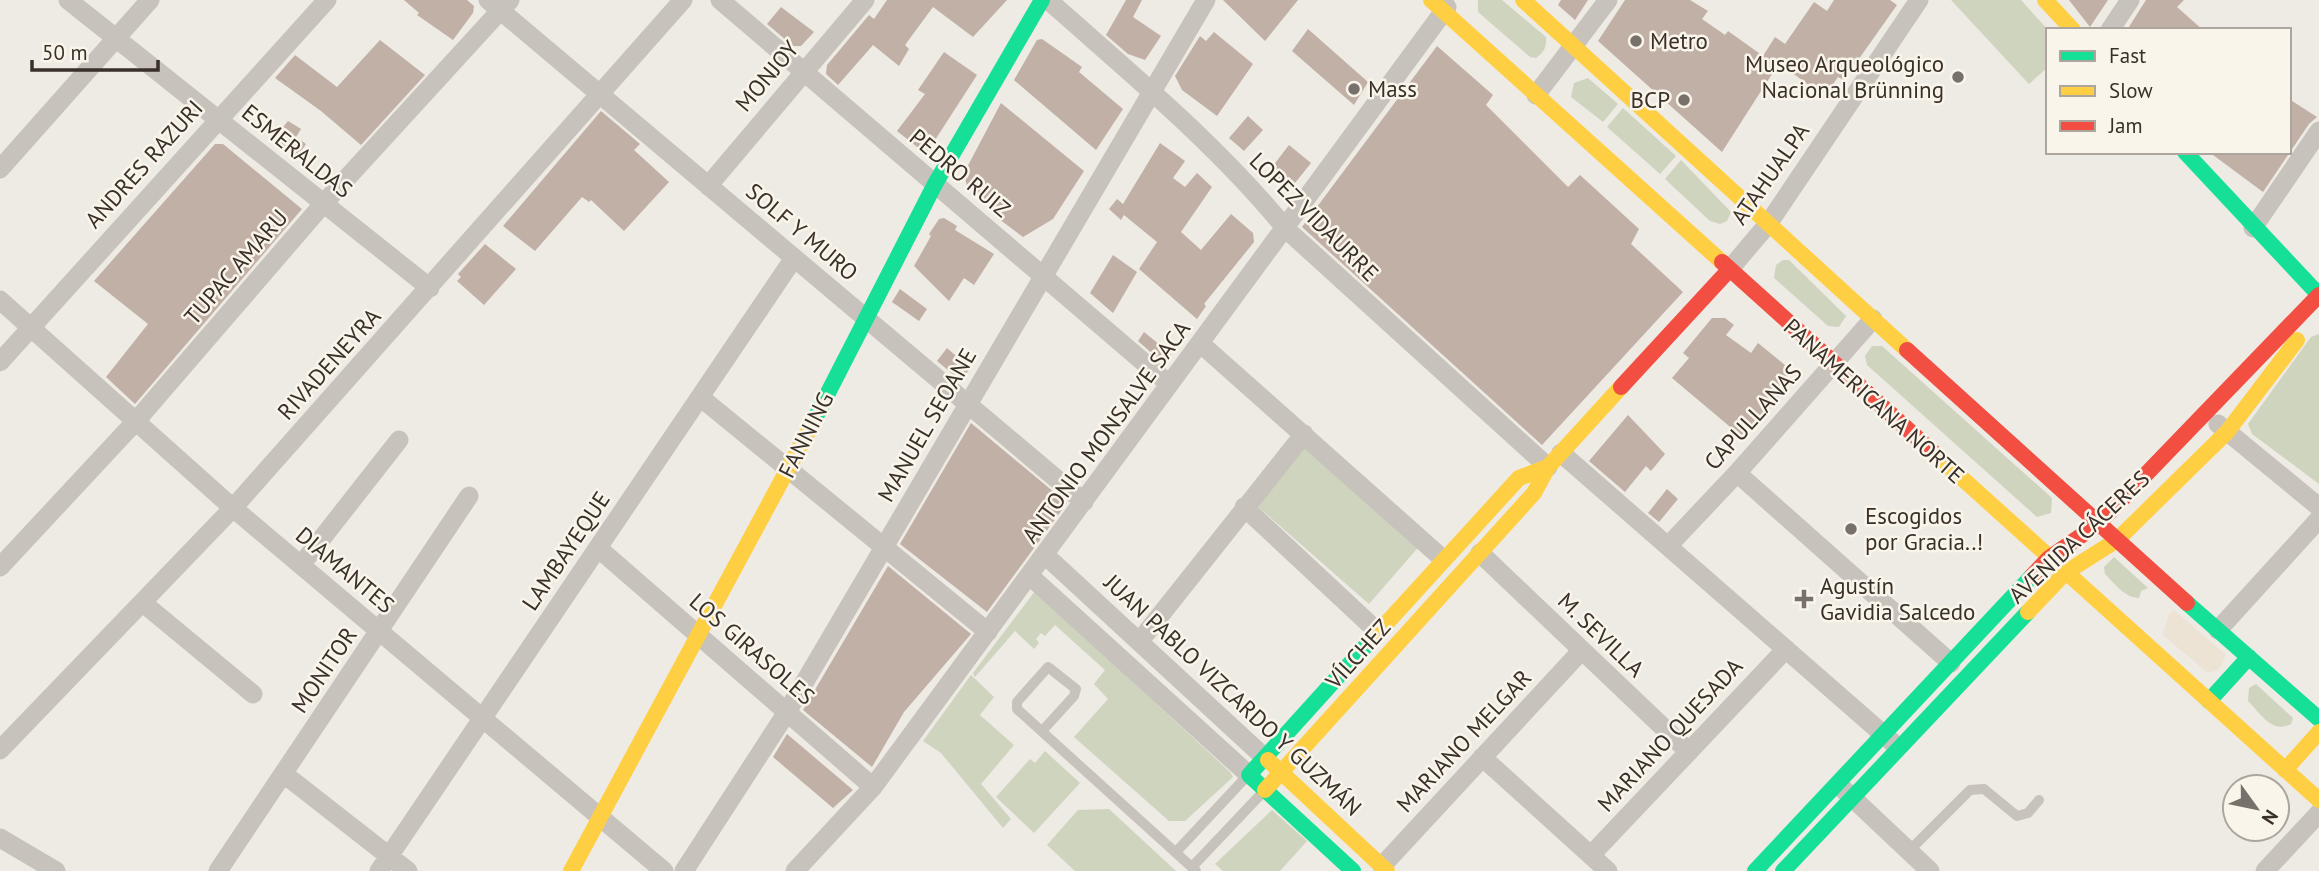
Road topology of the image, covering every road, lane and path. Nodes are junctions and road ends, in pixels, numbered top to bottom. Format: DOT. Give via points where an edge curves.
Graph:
graph roads {
  1 [pos="68,0"];
  2 [pos="150,0"];
  3 [pos="327,0"];
  4 [pos="683,0"];
  5 [pos="720,0"];
  6 [pos="865,0"];
  7 [pos="1042,0"];
  8 [pos="1048,0"];
  9 [pos="1206,0"];
  10 [pos="1523,0"];
  11 [pos="1608,0"];
  12 [pos="1919,0"];
  13 [pos="2045,0"];
  14 [pos="2130,0"];
  15 [pos="499,4"];
  16 [pos="1442,4"];
  17 [pos="2071,28"];
  18 [pos="2111,28"];
  19 [pos="114,37"];
  20 [pos="1574,47"];
  21 [pos="802,71"];
  22 [pos="1152,93"];
  23 [pos="1536,95"];
  24 [pos="601,96"];
  25 [pos="217,118"];
  26 [pos="2319,131"];
  27 [pos="2187,154"];
  28 [pos="0,169"];
  29 [pos="935,184"];
  30 [pos="708,186"];
  31 [pos="324,204"];
  32 [pos="1768,224"];
  33 [pos="2253,228"];
  34 [pos="1286,229"];
  35 [pos="794,258"];
  36 [pos="1729,270"];
  37 [pos="1045,278"];
  38 [pos="430,288"];
  39 [pos="2319,295"];
  40 [pos="0,300"];
  41 [pos="2319,311"];
  42 [pos="866,318"];
  43 [pos="1873,319"];
  44 [pos="31,327"];
  45 [pos="1200,344"];
  46 [pos="0,362"];
  47 [pos="1833,363"];
  48 [pos="1168,383"];
  49 [pos="700,397"];
  50 [pos="967,402"];
  51 [pos="2207,414"];
  52 [pos="136,421"];
  53 [pos="2227,432"];
  54 [pos="1304,435"];
  55 [pos="399,440"];
  56 [pos="1555,460"];
  57 [pos="789,470"];
  58 [pos="1737,473"];
  59 [pos="469,496"];
  60 [pos="1084,502"];
  61 [pos="1244,507"];
  62 [pos="2319,507"];
  63 [pos="233,508"];
  64 [pos="2319,519"];
  65 [pos="2098,524"];
  66 [pos="2117,540"];
  67 [pos="1668,546"];
  68 [pos="884,547"];
  69 [pos="598,548"];
  70 [pos="1480,553"];
  71 [pos="1045,555"];
  72 [pos="2049,558"];
  73 [pos="1443,559"];
  74 [pos="301,565"];
  75 [pos="0,567"];
  76 [pos="2065,573"];
  77 [pos="1030,576"];
  78 [pos="143,603"];
  79 [pos="2218,630"];
  80 [pos="380,631"];
  81 [pos="988,632"];
  82 [pos="1378,632"];
  83 [pos="700,636"];
  84 [pos="1139,642"];
  85 [pos="1786,649"];
  86 [pos="1582,650"];
  87 [pos="2249,657"];
  88 [pos="1951,663"];
  89 [pos="253,695"];
  90 [pos="2208,701"];
  91 [pos="787,712"];
  92 [pos="481,717"];
  93 [pos="2319,719"];
  94 [pos="1043,730"];
  95 [pos="2319,733"];
  96 [pos="1883,735"];
  97 [pos="1899,748"];
  98 [pos="0,750"];
  99 [pos="1689,752"];
  100 [pos="1265,757"];
  101 [pos="1482,757"];
  102 [pos="2285,770"];
  103 [pos="1281,772"];
  104 [pos="284,774"];
  105 [pos="1248,775"];
  106 [pos="1837,784"];
  107 [pos="873,787"];
  108 [pos="1265,790"];
  109 [pos="1852,798"];
  110 [pos="2039,800"];
  111 [pos="2319,800"];
  112 [pos="2319,813"];
  113 [pos="600,817"];
  114 [pos="0,838"];
  115 [pos="1909,851"];
  116 [pos="1176,852"];
  117 [pos="1591,855"];
  118 [pos="384,864"];
  119 [pos="1194,869"];
  120 [pos="1385,869"];
  121 [pos="56,871"];
  122 [pos="218,871"];
  123 [pos="408,871"];
  124 [pos="571,871"];
  125 [pos="664,871"];
  126 [pos="684,871"];
  127 [pos="795,871"];
  128 [pos="1353,871"];
  129 [pos="1608,871"];
  130 [pos="1755,871"];
  131 [pos="1783,871"];
  132 [pos="1930,871"];
  133 [pos="2266,871"];
  1 -- 19 [label="street, ESMERALDAS"];
  2 -- 19 [label="street"];
  3 -- 25 [label="street, ANDRES RAZURI"];
  4 -- 24 [label="street, RIVADENEYRA"];
  5 -- 21 [label="street, PEDRO RUIZ"];
  6 -- 21 [label="street, MONJOY"];
  7 -- 29 [label="main road, FANNING"];
  8 -- 22 [label="street, LOPEZ VIDAURRE"];
  9 -- 22 [label="street, MANUEL SEOANE"];
  10 -- 20 [label="main road"];
  11 -- 20 [label="street"];
  12 -- 32 [label="street, ATAHUALPA"];
  13 -- 17 [label="main road"];
  14 -- 18 [label="street"];
  15 -- 24 [label="street, SOLF Y MURO"];
  15 -- 31 [label="street, TUPAC AMARU"];
  16 -- 23 [label="main road, PANAMERICANA NORTE"];
  16 -- 34 [label="street, ANTONIO MONSALVE SACA"];
  19 -- 25 [label="street, ESMERALDAS"];
  19 -- 28 [label="street"];
  20 -- 23 [label="street"];
  20 -- 32 [label="main road"];
  21 -- 29 [label="street, PEDRO RUIZ"];
  21 -- 30 [label="street, MONJOY"];
  22 -- 34 [label="street, LOPEZ VIDAURRE" via="1261,198"];
  22 -- 37 [label="street, MANUEL SEOANE"];
  23 -- 36 [label="main road, PANAMERICANA NORTE"];
  24 -- 30 [label="street, SOLF Y MURO"];
  24 -- 38 [label="street, RIVADENEYRA" via="546,152"];
  25 -- 31 [label="street, ESMERALDAS"];
  25 -- 44 [label="street, ANDRES RAZURI"];
  26 -- 33 [label="street"];
  27 -- 33 [label="main road"];
  29 -- 37 [label="street, PEDRO RUIZ"];
  29 -- 42 [label="main road, FANNING"];
  30 -- 35 [label="street, SOLF Y MURO"];
  31 -- 38 [label="street, ESMERALDAS"];
  31 -- 52 [label="street, TUPAC AMARU"];
  32 -- 36 [label="street, ATAHUALPA"];
  32 -- 43 [label="main road"];
  33 -- 39 [label="main road"];
  34 -- 45 [label="street, ANTONIO MONSALVE SACA"];
  34 -- 56 [label="street, LOPEZ VIDAURRE"];
  35 -- 42 [label="street, SOLF Y MURO"];
  35 -- 49 [label="street, LAMBAYEQUE"];
  36 -- 47 [label="main road, PANAMERICANA NORTE"];
  36 -- 56 [label="main road, VÍLCHEZ"];
  37 -- 48 [label="street, PEDRO RUIZ"];
  37 -- 50 [label="street, MANUEL SEOANE"];
  38 -- 63 [label="street, RIVADENEYRA"];
  39 -- 51 [label="main road, AVENIDA CÁCERES"];
  40 -- 44 [label="street, DIAMANTES"];
  41 -- 53 [label="main road, AVENIDA CÁCERES"];
  42 -- 50 [label="street, SOLF Y MURO"];
  42 -- 57 [label="main road, FANNING"];
  43 -- 47 [label="street, CAPULLANAS"];
  43 -- 65 [label="main road"];
  44 -- 46 [label="street, ANDRES RAZURI"];
  44 -- 52 [label="street, DIAMANTES"];
  45 -- 48 [label="street, ANTONIO MONSALVE SACA"];
  45 -- 54 [label="street"];
  47 -- 58 [label="street, CAPULLANAS"];
  47 -- 72 [label="main road, PANAMERICANA NORTE"];
  48 -- 60 [label="street, ANTONIO MONSALVE SACA"];
  49 -- 57 [label="street"];
  49 -- 69 [label="street, LAMBAYEQUE"];
  50 -- 60 [label="street, SOLF Y MURO"];
  50 -- 68 [label="street, MANUEL SEOANE"];
  51 -- 53 [label="street"];
  51 -- 65 [label="main road, AVENIDA CÁCERES"];
  52 -- 63 [label="street, DIAMANTES"];
  52 -- 75 [label="street, TUPAC AMARU"];
  53 -- 62 [label="street"];
  53 -- 66 [label="main road, AVENIDA CÁCERES"];
  54 -- 61 [label="street"];
  54 -- 73 [label="street"];
  55 -- 74 [label="street"];
  56 -- 67 [label="street, LOPEZ VIDAURRE"];
  56 -- 70 [label="main road, VÍLCHEZ" via="1534,492"];
  56 -- 73 [label="main road, VÍLCHEZ" via="1519,478"];
  57 -- 68 [label="street"];
  57 -- 83 [label="main road, FANNING"];
  58 -- 67 [label="street, CAPULLANAS"];
  58 -- 88 [label="street"];
  59 -- 80 [label="street, MONITOR"];
  60 -- 71 [label="street, ANTONIO MONSALVE SACA"];
  61 -- 82 [label="street"];
  61 -- 84 [label="street"];
  63 -- 74 [label="street, DIAMANTES"];
  63 -- 78 [label="street, RIVADENEYRA"];
  64 -- 79 [label="street"];
  65 -- 66 [label="main road"];
  65 -- 72 [label="main road, AVENIDA CÁCERES"];
  66 -- 76 [label="main road, AVENIDA CÁCERES"];
  66 -- 79 [label="main road" via="2169,594"];
  67 -- 85 [label="street, LOPEZ VIDAURRE"];
  68 -- 81 [label="street"];
  68 -- 91 [label="street, MANUEL SEOANE"];
  69 -- 83 [label="street, LOS GIRASOLES"];
  69 -- 92 [label="street, LAMBAYEQUE"];
  70 -- 86 [label="street, M. SEVILLA"];
  70 -- 103 [label="main road, VÍLCHEZ"];
  71 -- 77 [label="street, ANTONIO MONSALVE SACA"];
  71 -- 84 [label="street, JUAN PABLO VIZCARDO Y GUZMÁN"];
  72 -- 76 [label="main road, PANAMERICANA NORTE"];
  72 -- 88 [label="main road, AVENIDA CÁCERES"];
  73 -- 82 [label="main road, VÍLCHEZ"];
  74 -- 80 [label="street, DIAMANTES"];
  76 -- 90 [label="main road, PANAMERICANA NORTE" via="2137,629"];
  76 -- 97 [label="main road, AVENIDA CÁCERES"];
  77 -- 81 [label="street, ANTONIO MONSALVE SACA"];
  77 -- 105 [label="street, JUAN PABLO VIZCARDO Y GUZMÁN"];
  78 -- 89 [label="street"];
  78 -- 98 [label="street, RIVADENEYRA"];
  79 -- 87 [label="main road"];
  80 -- 92 [label="street, DIAMANTES"];
  80 -- 104 [label="street, MONITOR"];
  81 -- 107 [label="street, ANTONIO MONSALVE SACA"];
  82 -- 100 [label="main road, VÍLCHEZ"];
  83 -- 91 [label="street, LOS GIRASOLES"];
  83 -- 113 [label="main road, FANNING"];
  84 -- 100 [label="street, JUAN PABLO VIZCARDO Y GUZMÁN"];
  85 -- 96 [label="street, LOPEZ VIDAURRE"];
  85 -- 99 [label="street, MARIANO QUESADA"];
  86 -- 99 [label="street, M. SEVILLA"];
  86 -- 101 [label="street, MARIANO MELGAR"];
  87 -- 90 [label="main road"];
  87 -- 93 [label="main road"];
  88 -- 96 [label="main road, AVENIDA CÁCERES"];
  90 -- 102 [label="main road, PANAMERICANA NORTE"];
  91 -- 107 [label="street, LOS GIRASOLES"];
  91 -- 126 [label="street, MANUEL SEOANE"];
  92 -- 113 [label="street, DIAMANTES"];
  92 -- 118 [label="street, LAMBAYEQUE"];
  94 -- 94 [label="lane" via="1017,709 1017,702 1048,667 1076,689"];
  94 -- 116 [label="lane"];
  95 -- 102 [label="main road"];
  96 -- 97 [label="street, LOPEZ VIDAURRE"];
  96 -- 106 [label="main road, AVENIDA CÁCERES"];
  97 -- 109 [label="main road, AVENIDA CÁCERES"];
  99 -- 117 [label="street, MARIANO QUESADA"];
  100 -- 103 [label="main road, JUAN PABLO VIZCARDO Y GUZMÁN"];
  100 -- 105 [label="main road, VÍLCHEZ"];
  101 -- 117 [label="street"];
  101 -- 120 [label="street, MARIANO MELGAR"];
  102 -- 111 [label="main road, PANAMERICANA NORTE"];
  103 -- 108 [label="main road, VÍLCHEZ"];
  103 -- 120 [label="main road, JUAN PABLO VIZCARDO Y GUZMÁN"];
  104 -- 118 [label="street"];
  104 -- 122 [label="street, MONITOR"];
  105 -- 108 [label="main road, JUAN PABLO VIZCARDO Y GUZMÁN"];
  105 -- 116 [label="lane, VÍLCHEZ"];
  106 -- 109 [label="street"];
  106 -- 130 [label="main road, AVENIDA CÁCERES"];
  107 -- 127 [label="street, ANTONIO MONSALVE SACA"];
  108 -- 119 [label="lane, VÍLCHEZ"];
  108 -- 128 [label="main road, JUAN PABLO VIZCARDO Y GUZMÁN"];
  109 -- 115 [label="street"];
  109 -- 131 [label="main road, AVENIDA CÁCERES"];
  110 -- 115 [label="lane" via="2028,813 2017,816 1984,789 1970,790"];
  112 -- 133 [label="street"];
  113 -- 124 [label="main road, FANNING"];
  113 -- 125 [label="street, DIAMANTES"];
  114 -- 121 [label="street"];
  115 -- 132 [label="street"];
  116 -- 119 [label="lane"];
  117 -- 129 [label="street"];
  118 -- 123 [label="street"];
}
